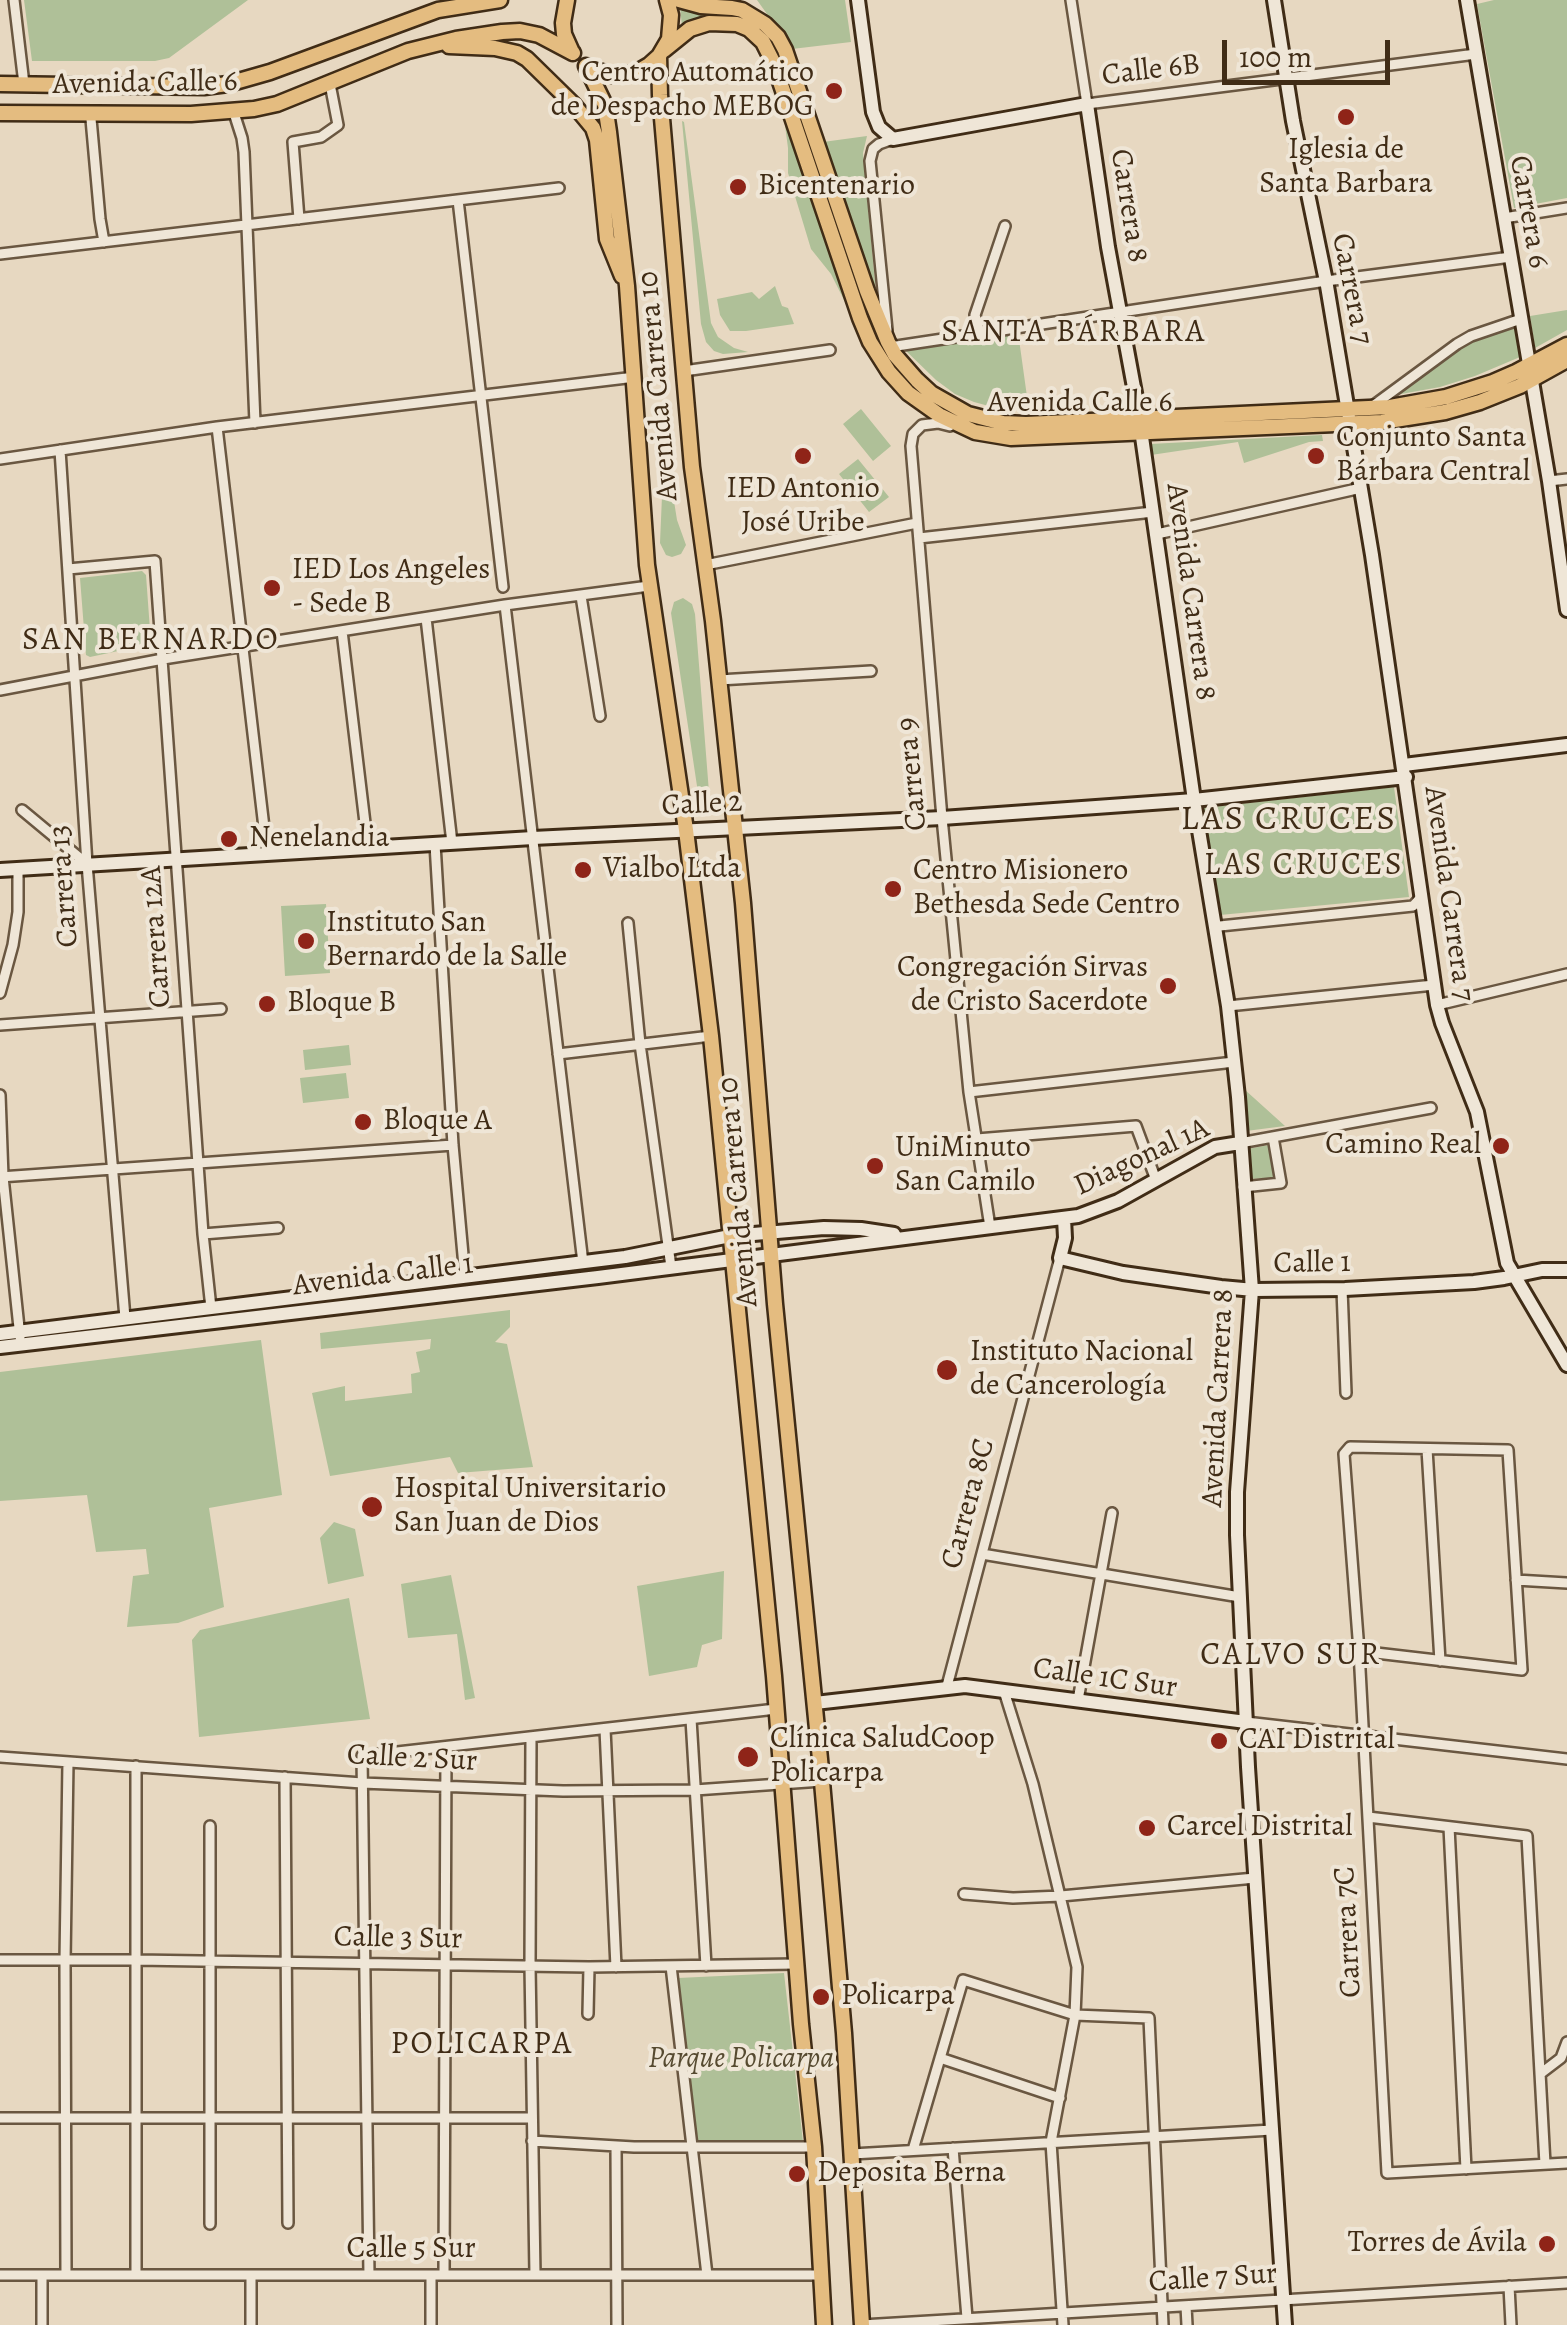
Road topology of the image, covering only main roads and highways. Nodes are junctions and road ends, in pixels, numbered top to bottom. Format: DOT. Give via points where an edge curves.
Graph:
graph roads {
  1 [pos="500,0"];
  2 [pos="567,0"];
  3 [pos="668,0"];
  4 [pos="679,0"];
  5 [pos="749,0"];
  6 [pos="772,30"];
  7 [pos="428,46"];
  8 [pos="573,53"];
  9 [pos="661,53"];
  10 [pos="586,66"];
  11 [pos="0,84"];
  12 [pos="0,113"];
  13 [pos="628,286"];
  14 [pos="1567,344"];
  15 [pos="1567,360"];
  16 [pos="1530,373"];
  17 [pos="1349,417"];
  18 [pos="1140,426"];
  19 [pos="824,2325"];
  20 [pos="862,2325"];
  1 -- 11 [label="main road, Avenida Calle 6" via="438,10 228,84"];
  2 -- 8 [label="main road" via="562,23"];
  3 -- 9 [label="main road, Avenida Carrera 10" via="672,27"];
  4 -- 6 [label="main road" via="742,10"];
  5 -- 6 [label="main road, Avenida Calle 6"];
  6 -- 18 [label="main road, Avenida Calle 6" via="860,274 904,368 932,393 977,417"];
  7 -- 8 [label="main road, Avenida Calle 6" via="520,31"];
  7 -- 12 [label="main road, Avenida Calle 6" via="277,104 234,112"];
  7 -- 13 [label="main road" via="517,53 582,114 598,140 607,238"];
  8 -- 10 [label="main road"];
  9 -- 10 [label="main road, Avenida Calle 6" via="623,75"];
  9 -- 18 [label="main road, Avenida Calle 6" via="709,23 736,24 763,42 860,318 889,372 908,392 939,415 986,435"];
  9 -- 20 [label="main road, Avenida Carrera 10" via="692,468 734,828 822,1781"];
  10 -- 13 [label="main road, Avenida Carrera 10" via="608,118"];
  13 -- 19 [label="main road, Avenida Carrera 10" via="649,586 711,1036 776,1709"];
  14 -- 16 [label="main road, Avenida Calle 6"];
  15 -- 16 [label="main road, Avenida Calle 6"];
  16 -- 17 [label="main road, Avenida Calle 6"];
  16 -- 17 [label="main road, Avenida Calle 6" via="1500,395 1445,412"];
  17 -- 18 [label="main road, Avenida Calle 6"];
}
